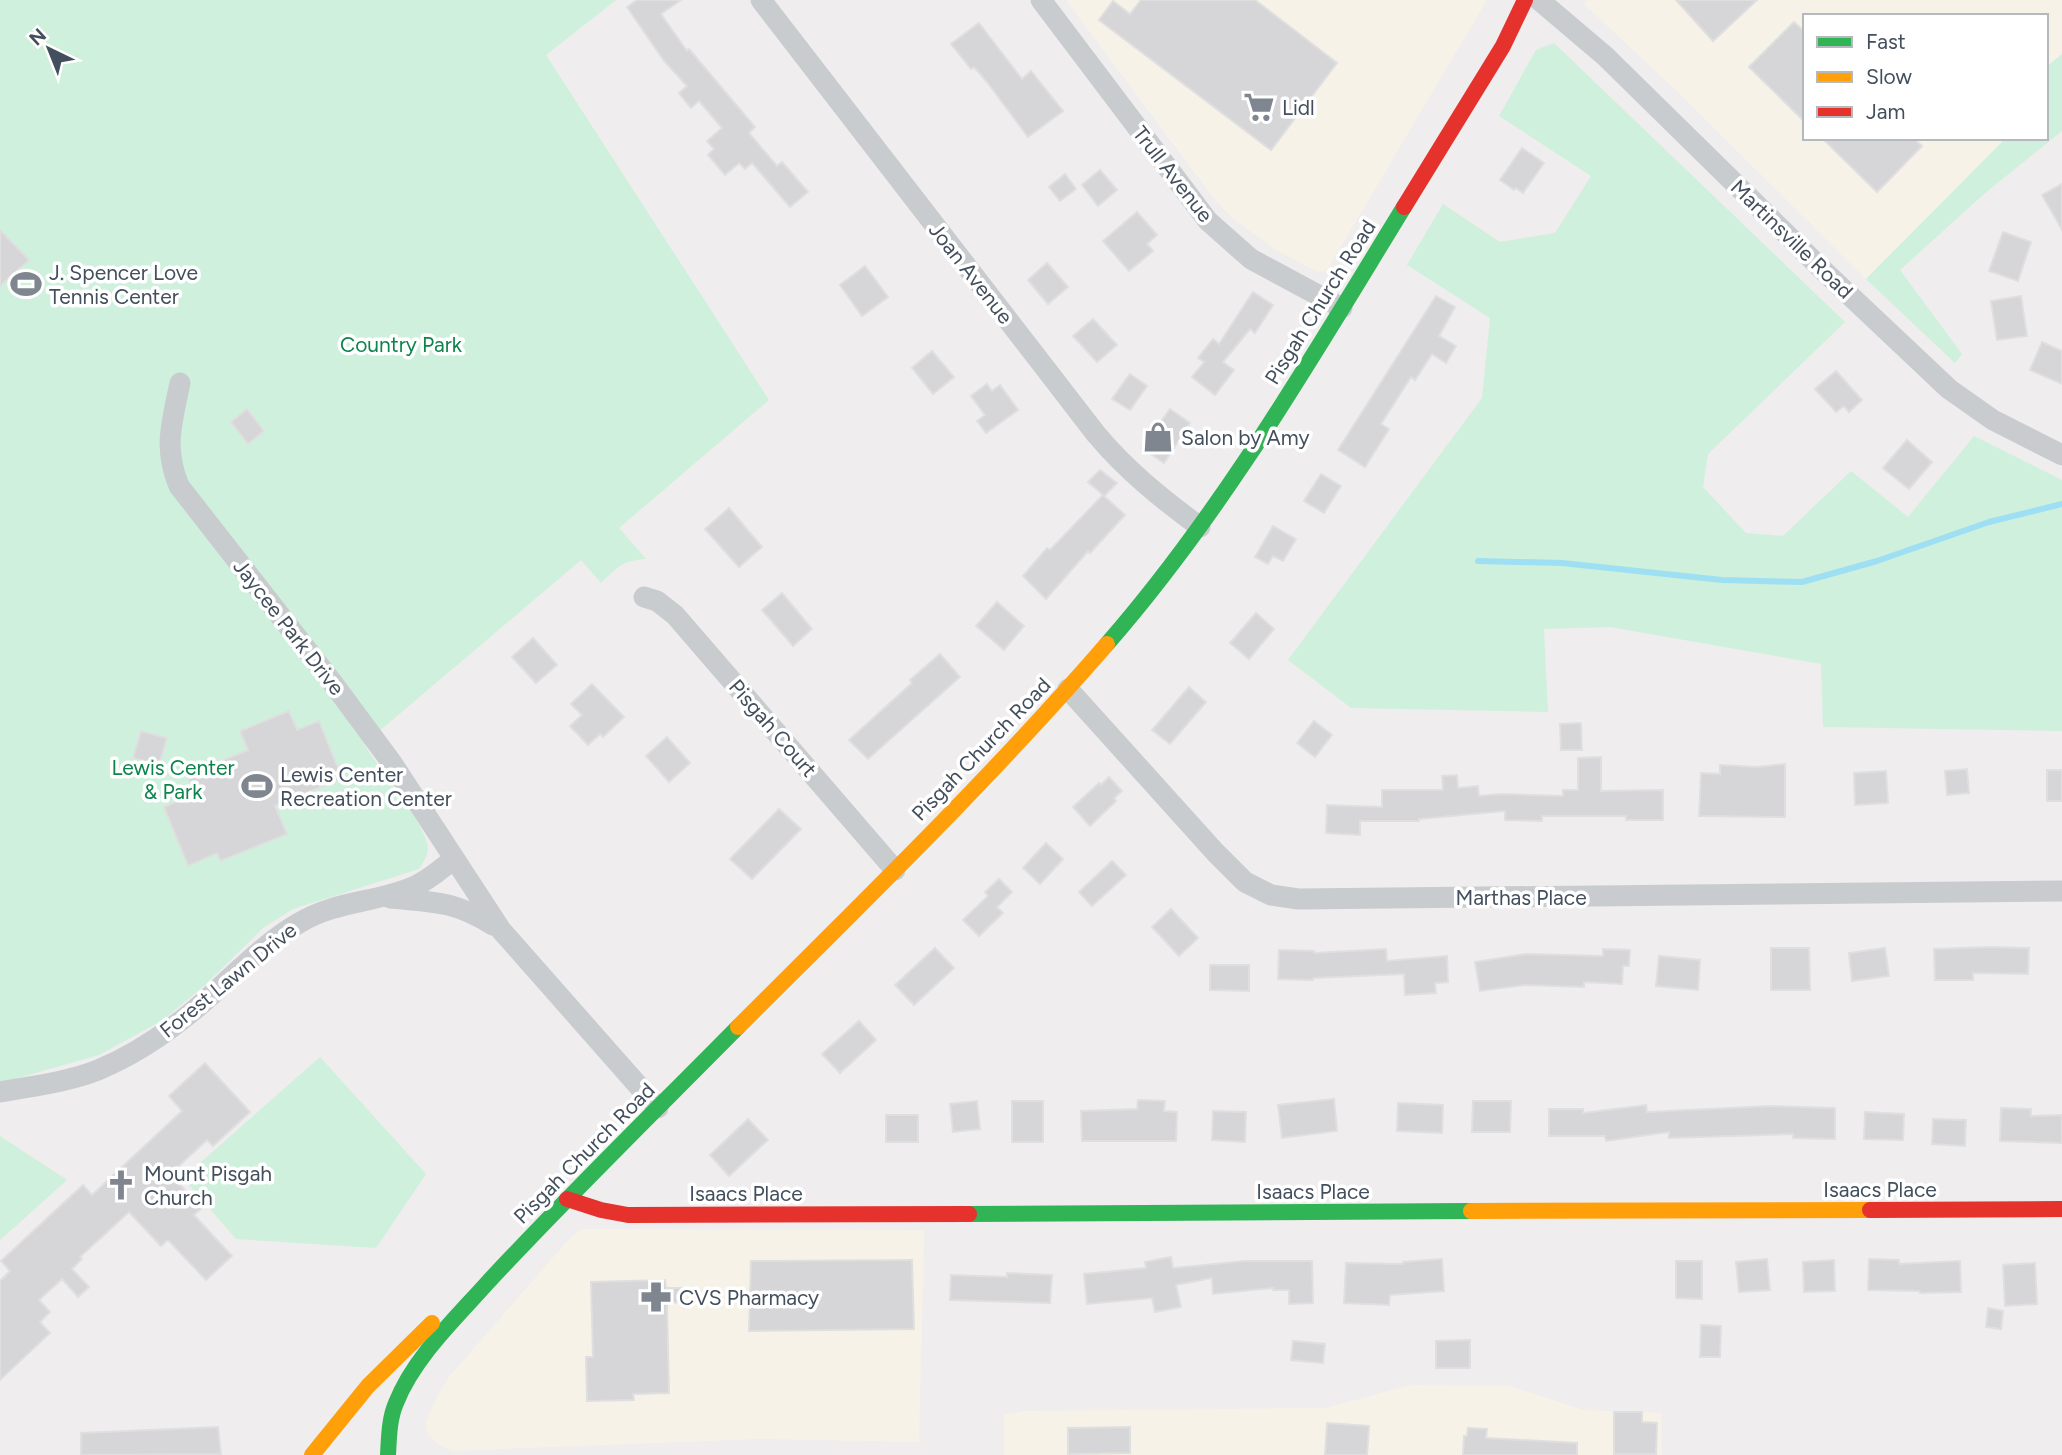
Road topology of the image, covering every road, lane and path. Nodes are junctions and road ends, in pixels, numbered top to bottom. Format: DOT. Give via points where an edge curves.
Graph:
graph roads {
  1 [pos="761,0"];
  2 [pos="1041,0"];
  3 [pos="1525,0"];
  4 [pos="1539,0"];
  5 [pos="1342,308"];
  6 [pos="180,383"];
  7 [pos="2062,455"];
  8 [pos="1200,527"];
  9 [pos="644,597"];
  10 [pos="1068,689"];
  11 [pos="454,859"];
  12 [pos="895,870"];
  13 [pos="2062,891"];
  14 [pos="378,897"];
  15 [pos="500,930"];
  16 [pos="0,1092"];
  17 [pos="658,1108"];
  18 [pos="567,1199"];
  19 [pos="2062,1209"];
  20 [pos="517,1250"];
  21 [pos="312,1455"];
  22 [pos="388,1455"];
  1 -- 8 [label="street, Joan Avenue" via="1103,442 1148,488"];
  2 -- 5 [label="street, Trull Avenue" via="1208,221 1251,259"];
  3 -- 5 [label="main road, Pisgah Church Road" via="1503,46"];
  4 -- 7 [label="street, Martinsville Road" via="1605,56 1949,389 1993,420"];
  5 -- 8 [label="main road, Pisgah Church Road" via="1248,460"];
  6 -- 11 [label="street, Jaycee Park Drive" via="169,444 170,466 179,486 392,763"];
  8 -- 10 [label="main road, Pisgah Church Road"];
  9 -- 12 [label="street, Pisgah Court" via="675,615"];
  10 -- 12 [label="main road, Pisgah Church Road"];
  10 -- 13 [label="street, Marthas Place" via="1215,852 1245,881 1271,895 1298,899"];
  11 -- 14 [label="street, Forest Lawn Drive" via="415,886"];
  11 -- 15 [label="street, Forest Lawn Drive"];
  12 -- 17 [label="main road, Pisgah Church Road"];
  14 -- 15 [label="street, Forest Lawn Drive" via="449,904"];
  14 -- 16 [label="street, Forest Lawn Drive" via="349,902 299,922 148,1045 98,1070"];
  15 -- 17 [label="street, Forest Lawn Drive"];
  17 -- 18 [label="main road, Pisgah Church Road"];
  18 -- 19 [label="main road, Isaacs Place" via="628,1215"];
  18 -- 20 [label="main road, Pisgah Church Road"];
  20 -- 21 [label="main road" via="396,1357 350,1405"];
  20 -- 22 [label="main road, Pisgah Church Road" via="439,1336 406,1383 392,1414"];
}
